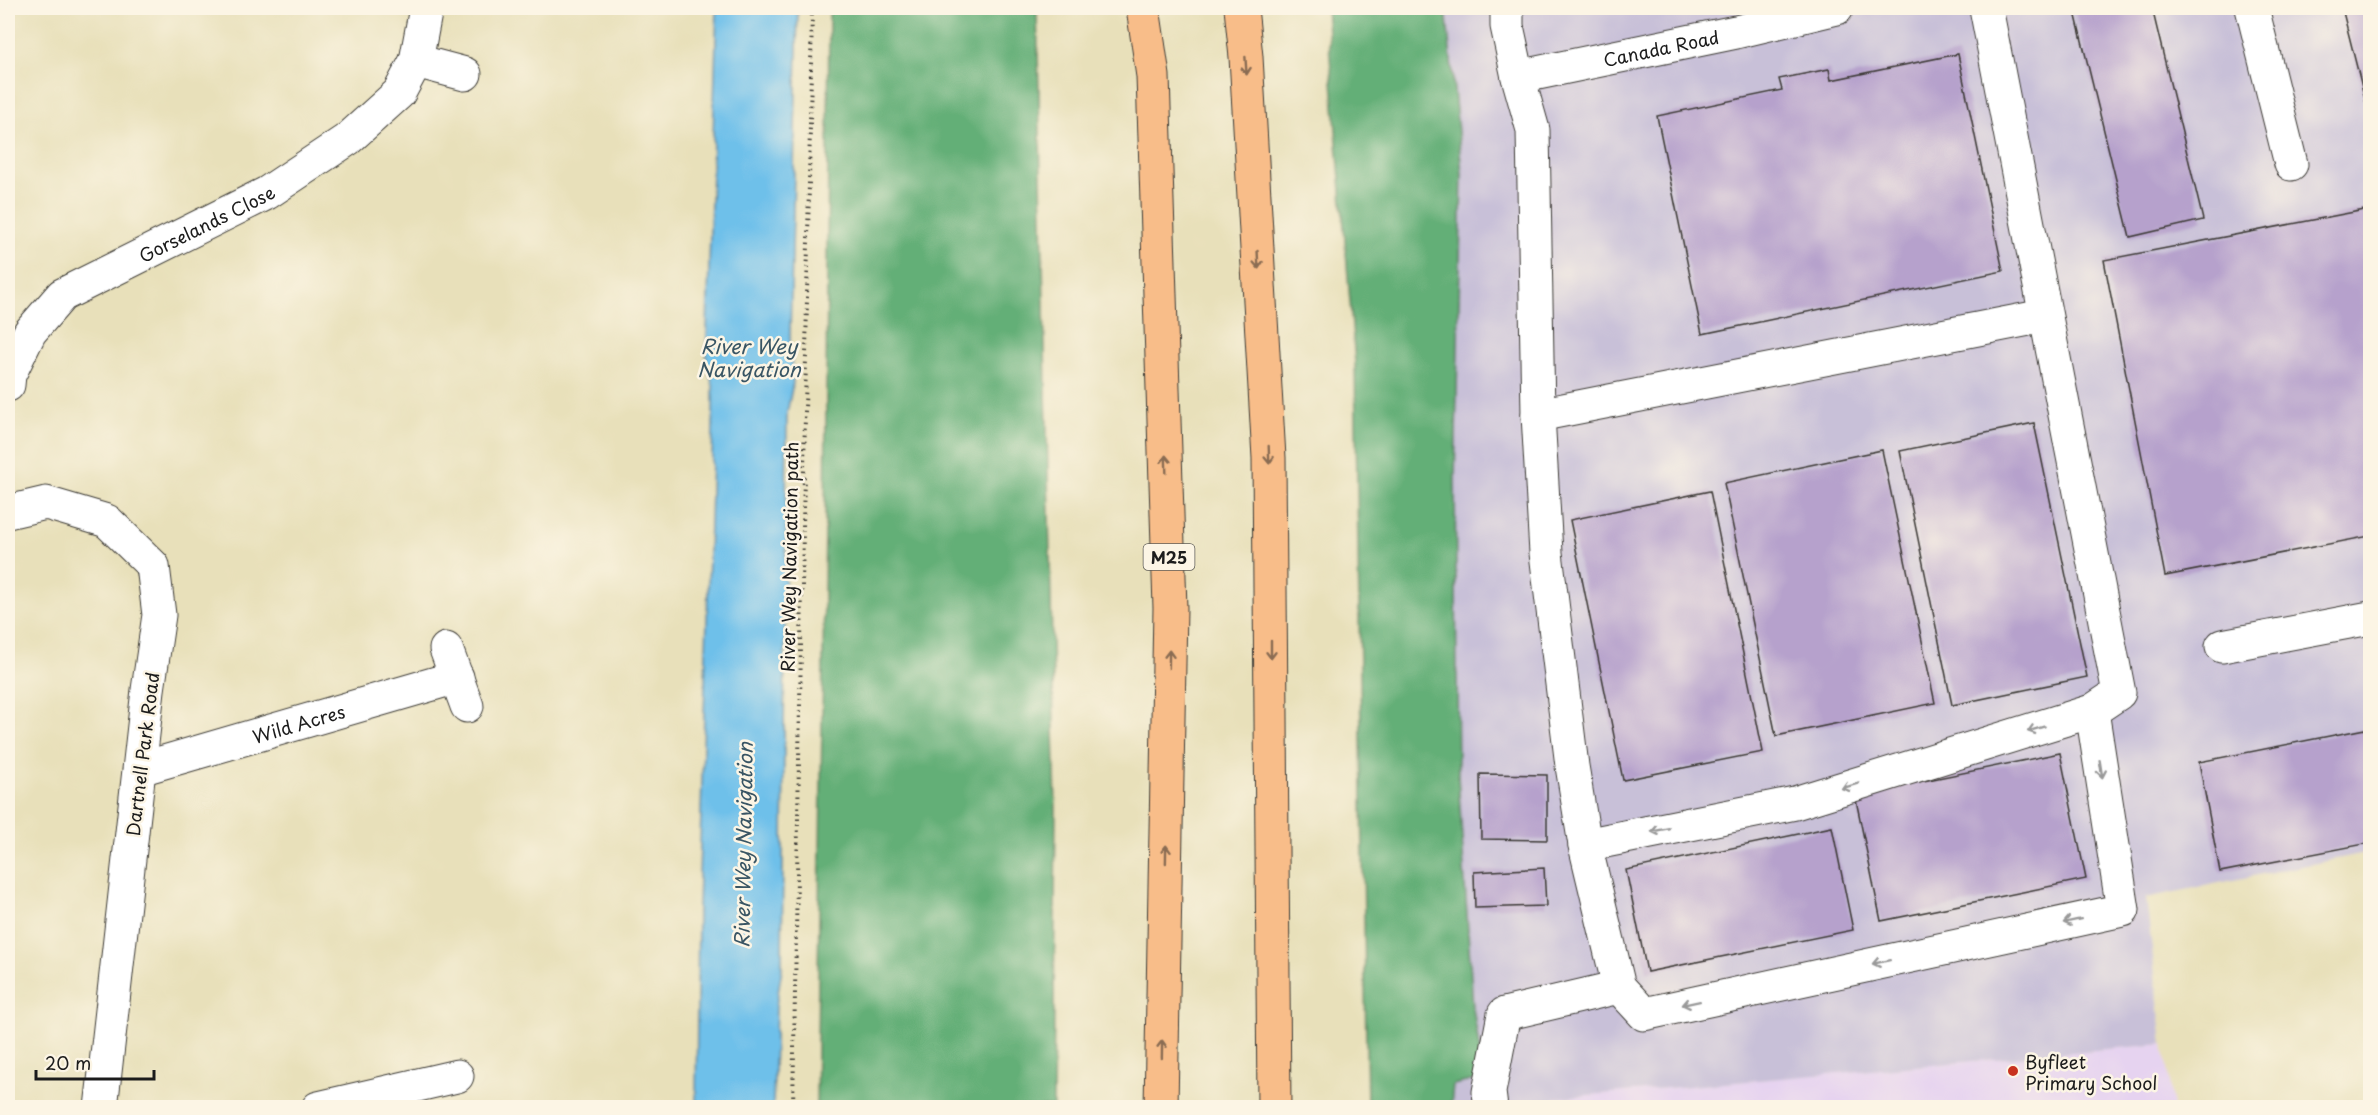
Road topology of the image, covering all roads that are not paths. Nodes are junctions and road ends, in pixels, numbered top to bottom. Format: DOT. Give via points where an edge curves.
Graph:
graph roads {
  1 [pos="426,8"];
  2 [pos="1143,8"];
  3 [pos="1240,8"];
  4 [pos="1507,8"];
  5 [pos="1837,8"];
  6 [pos="1986,8"];
  7 [pos="2252,8"];
  8 [pos="1733,20"];
  9 [pos="416,61"];
  10 [pos="465,74"];
  11 [pos="1518,77"];
  12 [pos="2291,164"];
  13 [pos="2044,316"];
  14 [pos="8,386"];
  15 [pos="1538,415"];
  16 [pos="8,504"];
  17 [pos="8,511"];
  18 [pos="2370,618"];
  19 [pos="2222,646"];
  20 [pos="456,677"];
  21 [pos="2092,711"];
  22 [pos="140,769"];
  23 [pos="1585,845"];
  24 [pos="1619,987"];
  25 [pos="457,1076"];
  26 [pos="101,1107"];
  27 [pos="318,1107"];
  28 [pos="1161,1107"];
  29 [pos="1274,1107"];
  30 [pos="1491,1107"];
  1 -- 9 [label="street, Gorselands Close"];
  28 -- 2 [label="highway, M25, one-way" via="1170,608 1153,76"];
  3 -- 29 [label="highway, one-way" via="1269,458"];
  4 -- 11 [label="street"];
  5 -- 8 [label="street, Canada Road"];
  6 -- 13 [label="street"];
  7 -- 12 [label="street"];
  8 -- 11 [label="street, Canada Road"];
  9 -- 10 [label="street"];
  9 -- 14 [label="street, Gorselands Close" via="399,93 348,139 276,187 62,295 30,332 9,375"];
  11 -- 15 [label="street" via="1533,130"];
  13 -- 15 [label="street"];
  13 -- 21 [label="street" via="2119,693"];
  15 -- 23 [label="street" via="1546,553"];
  16 -- 17 [label="street"];
  17 -- 22 [label="street, Dartnell Park Road" via="45,503 107,521 153,566 159,615"];
  18 -- 19 [label="street"];
  20 -- 22 [label="street, Wild Acres"];
  21 -- 23 [label="street, one-way" via="1795,803"];
  21 -- 24 [label="street, one-way" via="2123,909 1644,1014"];
  22 -- 26 [label="street, Dartnell Park Road"];
  23 -- 24 [label="street"];
  24 -- 30 [label="street" via="1504,1014 1490,1092"];
  25 -- 27 [label="street"];
}
